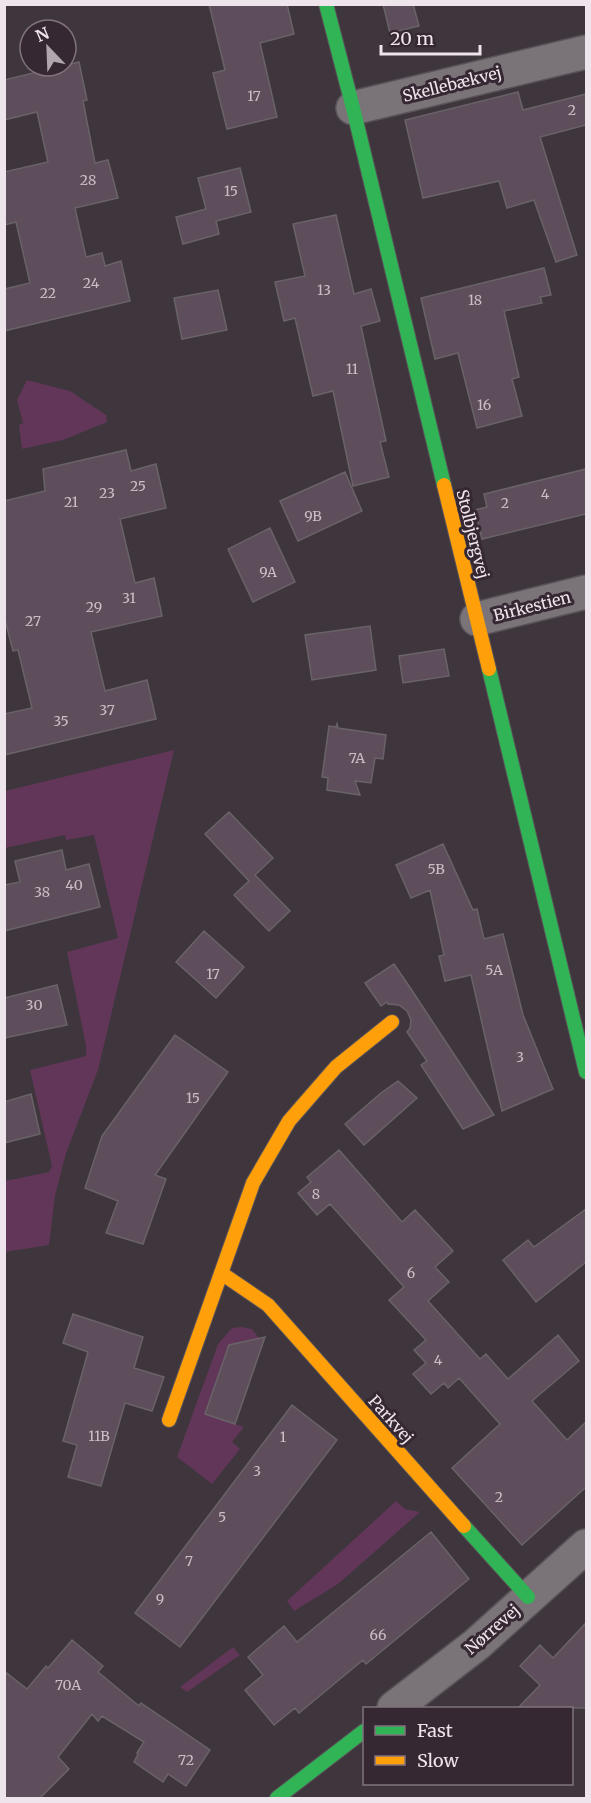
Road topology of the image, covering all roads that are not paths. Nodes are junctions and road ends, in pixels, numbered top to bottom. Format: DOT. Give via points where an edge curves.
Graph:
graph roads {
  1 [pos="326,4"];
  2 [pos="586,52"];
  3 [pos="353,108"];
  4 [pos="586,592"];
  5 [pos="477,619"];
  6 [pos="392,1022"];
  7 [pos="586,1072"];
  8 [pos="221,1273"];
  9 [pos="170,1420"];
  10 [pos="586,1546"];
  11 [pos="528,1598"];
  12 [pos="395,1707"];
  13 [pos="363,1732"];
  14 [pos="277,1798"];
  1 -- 3 [label="street, Stolbjergvej"];
  2 -- 3 [label="street, Skellebækvej"];
  3 -- 5 [label="street, Stolbjergvej"];
  4 -- 5 [label="street, Birkestien"];
  5 -- 7 [label="street, Stolbjergvej"];
  6 -- 8 [label="street" via="336,1067 290,1121 253,1183"];
  8 -- 9 [label="street"];
  8 -- 11 [label="street, Parkvej" via="268,1305"];
  10 -- 11 [label="street, Nørrevej"];
  11 -- 12 [label="street, Nørrevej" via="477,1644"];
  13 -- 14 [label="street"];
}
